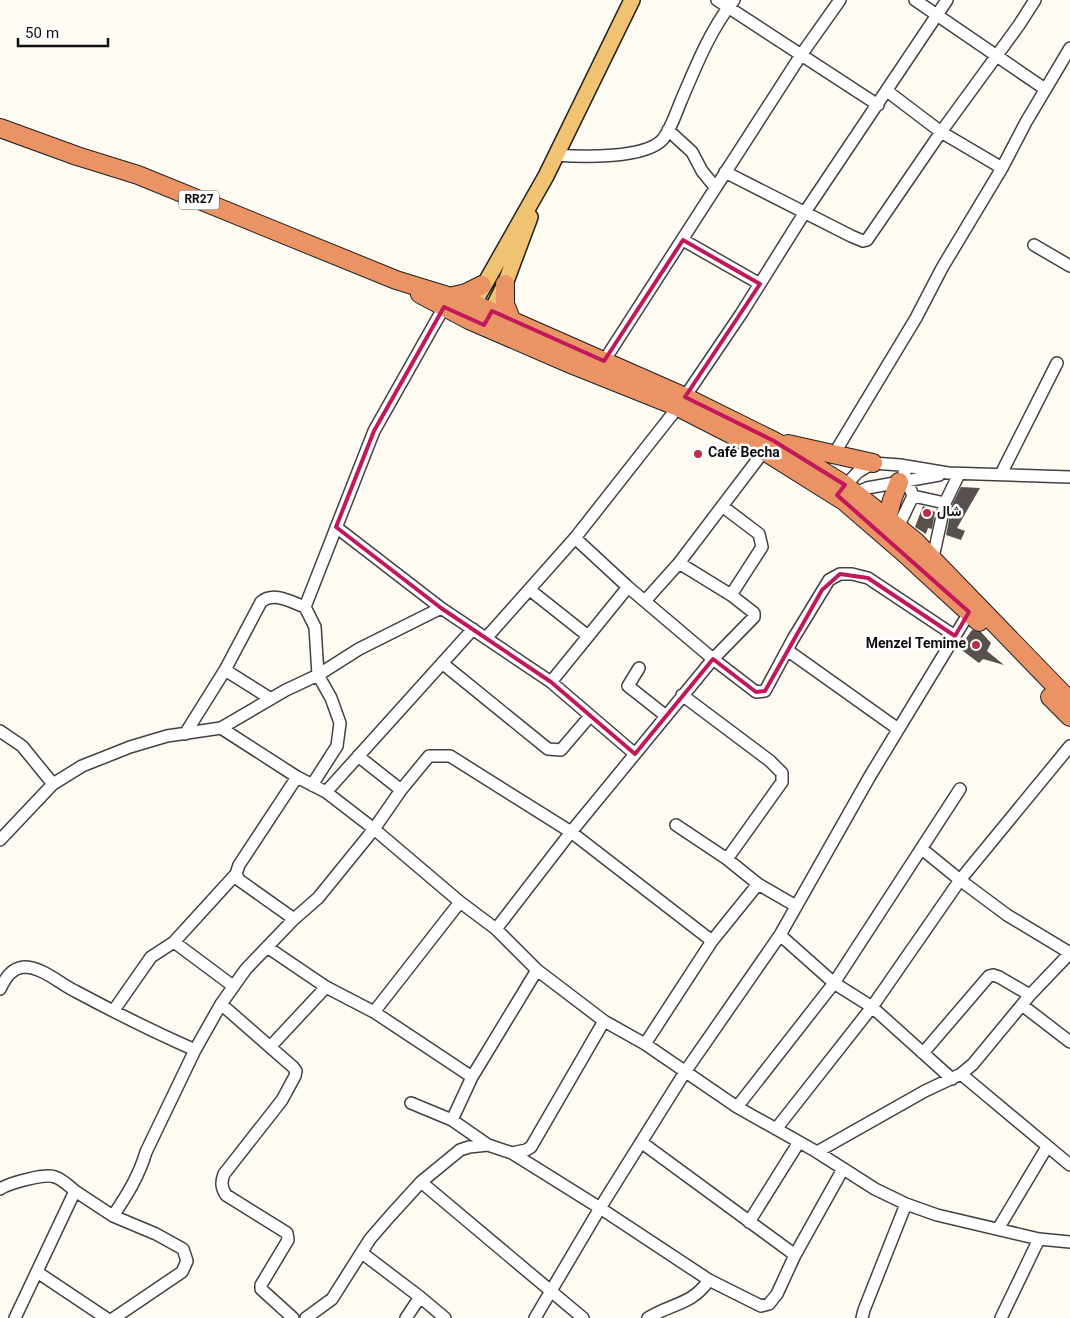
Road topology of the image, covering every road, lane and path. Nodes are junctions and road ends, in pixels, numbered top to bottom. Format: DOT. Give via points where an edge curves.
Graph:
graph roads {
  1 [pos="632,0"];
  2 [pos="718,0"];
  3 [pos="840,0"];
  4 [pos="915,0"];
  5 [pos="947,0"];
  6 [pos="1035,0"];
  7 [pos="731,3"];
  8 [pos="937,14"];
  9 [pos="1070,48"];
  10 [pos="801,55"];
  11 [pos="996,56"];
  12 [pos="1045,89"];
  13 [pos="887,91"];
  14 [pos="878,104"];
  15 [pos="0,128"];
  16 [pos="668,130"];
  17 [pos="941,132"];
  18 [pos="556,155"];
  19 [pos="1002,168"];
  20 [pos="725,172"];
  21 [pos="546,176"];
  22 [pos="715,187"];
  23 [pos="805,212"];
  24 [pos="682,240"];
  25 [pos="1034,245"];
  26 [pos="1070,266"];
  27 [pos="505,284"];
  28 [pos="760,284"];
  29 [pos="482,285"];
  30 [pos="449,302"];
  31 [pos="480,315"];
  32 [pos="511,319"];
  33 [pos="604,361"];
  34 [pos="1057,363"];
  35 [pos="681,402"];
  36 [pos="769,446"];
  37 [pos="834,454"];
  38 [pos="873,463"];
  39 [pos="953,473"];
  40 [pos="1001,474"];
  41 [pos="902,475"];
  42 [pos="1070,477"];
  43 [pos="845,494"];
  44 [pos="913,496"];
  45 [pos="945,503"];
  46 [pos="722,506"];
  47 [pos="892,523"];
  48 [pos="336,527"];
  49 [pos="575,538"];
  50 [pos="679,563"];
  51 [pos="931,568"];
  52 [pos="628,587"];
  53 [pos="530,590"];
  54 [pos="731,596"];
  55 [pos="645,601"];
  56 [pos="305,607"];
  57 [pos="972,607"];
  58 [pos="441,608"];
  59 [pos="473,629"];
  60 [pos="588,636"];
  61 [pos="955,636"];
  62 [pos="487,638"];
  63 [pos="787,650"];
  64 [pos="713,659"];
  65 [pos="442,663"];
  66 [pos="639,668"];
  67 [pos="225,670"];
  68 [pos="318,676"];
  69 [pos="550,682"];
  70 [pos="682,695"];
  71 [pos="271,699"];
  72 [pos="1070,701"];
  73 [pos="590,716"];
  74 [pos="666,716"];
  75 [pos="1070,717"];
  76 [pos="221,728"];
  77 [pos="898,729"];
  78 [pos="0,731"];
  79 [pos="185,734"];
  80 [pos="1070,746"];
  81 [pos="635,754"];
  82 [pos="358,756"];
  83 [pos="297,777"];
  84 [pos="53,784"];
  85 [pos="312,784"];
  86 [pos="960,789"];
  87 [pos="401,790"];
  88 [pos="326,792"];
  89 [pos="676,825"];
  90 [pos="374,829"];
  91 [pos="571,832"];
  92 [pos="0,840"];
  93 [pos="922,849"];
  94 [pos="727,859"];
  95 [pos="236,874"];
  96 [pos="960,880"];
  97 [pos="758,884"];
  98 [pos="460,902"];
  99 [pos="796,906"];
  100 [pos="294,919"];
  101 [pos="496,929"];
  102 [pos="780,935"];
  103 [pos="712,941"];
  104 [pos="174,942"];
  105 [pos="267,947"];
  106 [pos="1070,953"];
  107 [pos="537,970"];
  108 [pos="834,983"];
  109 [pos="233,986"];
  110 [pos="326,987"];
  111 [pos="0,989"];
  112 [pos="1030,995"];
  113 [pos="220,1004"];
  114 [pos="1022,1005"];
  115 [pos="872,1007"];
  116 [pos="114,1010"];
  117 [pos="374,1012"];
  118 [pos="604,1022"];
  119 [pos="1070,1042"];
  120 [pos="645,1044"];
  121 [pos="270,1047"];
  122 [pos="195,1050"];
  123 [pos="923,1053"];
  124 [pos="685,1072"];
  125 [pos="472,1077"];
  126 [pos="956,1077"];
  127 [pos="411,1104"];
  128 [pos="737,1108"];
  129 [pos="452,1120"];
  130 [pos="776,1128"];
  131 [pos="641,1142"];
  132 [pos="799,1142"];
  133 [pos="488,1144"];
  134 [pos="1047,1148"];
  135 [pos="817,1152"];
  136 [pos="512,1153"];
  137 [pos="1070,1165"];
  138 [pos="843,1169"];
  139 [pos="421,1182"];
  140 [pos="0,1189"];
  141 [pos="75,1191"];
  142 [pos="906,1204"];
  143 [pos="600,1208"];
  144 [pos="113,1216"];
  145 [pos="749,1222"];
  146 [pos="998,1228"];
  147 [pos="1039,1239"];
  148 [pos="1070,1242"];
  149 [pos="362,1253"];
  150 [pos="795,1255"];
  151 [pos="37,1272"];
  152 [pos="709,1280"];
  153 [pos="550,1290"];
  154 [pos="420,1297"];
  155 [pos="15,1318"];
  156 [pos="106,1318"];
  157 [pos="114,1318"];
  158 [pos="293,1318"];
  159 [pos="306,1318"];
  160 [pos="406,1318"];
  161 [pos="445,1318"];
  162 [pos="535,1318"];
  163 [pos="583,1318"];
  164 [pos="648,1318"];
  165 [pos="862,1318"];
  166 [pos="1001,1318"];
  1 -- 18 [label="main road"];
  2 -- 7 [label="street"];
  3 -- 10 [label="street"];
  4 -- 8 [label="street"];
  5 -- 8 [label="street"];
  6 -- 11 [label="street"];
  7 -- 10 [label="street"];
  7 -- 16 [label="street" via="712,31"];
  8 -- 11 [label="street"];
  8 -- 13 [label="street"];
  9 -- 12 [label="street"];
  10 -- 14 [label="street"];
  10 -- 20 [label="street"];
  11 -- 12 [label="street"];
  11 -- 17 [label="street"];
  12 -- 19 [label="street"];
  13 -- 14 [label="street"];
  13 -- 17 [label="street"];
  14 -- 23 [label="street"];
  15 -- 30 [label="highway, RR27" via="138,175"];
  16 -- 18 [label="street" via="663,139 645,149 585,158"];
  16 -- 22 [label="street" via="692,152"];
  17 -- 19 [label="street"];
  17 -- 23 [label="street" via="867,240 851,236"];
  18 -- 21 [label="main road"];
  19 -- 37 [label="street"];
  20 -- 22 [label="street"];
  20 -- 23 [label="street"];
  21 -- 27 [label="main road"];
  21 -- 29 [label="main road"];
  22 -- 24 [label="street"];
  23 -- 28 [label="street"];
  24 -- 28 [label="street"];
  24 -- 33 [label="street"];
  25 -- 26 [label="street"];
  27 -- 31 [label="main road"];
  27 -- 32 [label="highway" via="505,304"];
  28 -- 35 [label="street"];
  29 -- 30 [label="highway"];
  29 -- 31 [label="main road"];
  30 -- 31 [label="highway, RR27"];
  30 -- 48 [label="street" via="374,431"];
  31 -- 32 [label="highway, RR27"];
  31 -- 35 [label="highway, RR27" via="573,365"];
  32 -- 33 [label="highway, RR27"];
  33 -- 35 [label="highway, RR27"];
  34 -- 40 [label="street"];
  35 -- 36 [label="highway, RR27"];
  35 -- 49 [label="street"];
  36 -- 37 [label="highway"];
  36 -- 43 [label="highway, RR27"];
  36 -- 46 [label="street"];
  37 -- 38 [label="highway"];
  38 -- 41 [label="street"];
  38 -- 43 [label="street" via="864,467"];
  39 -- 40 [label="street"];
  39 -- 41 [label="street"];
  39 -- 41 [label="street"];
  39 -- 45 [label="street"];
  40 -- 42 [label="street"];
  41 -- 43 [label="street"];
  41 -- 44 [label="street"];
  41 -- 47 [label="highway" via="892,500"];
  43 -- 47 [label="highway, RR27"];
  43 -- 51 [label="highway, RR27"];
  44 -- 45 [label="street"];
  44 -- 47 [label="street"];
  45 -- 51 [label="street"];
  46 -- 50 [label="street"];
  46 -- 54 [label="street" via="759,534 762,540 762,547"];
  47 -- 51 [label="highway, RR27" via="915,541"];
  48 -- 56 [label="street"];
  48 -- 58 [label="street"];
  49 -- 52 [label="street"];
  49 -- 53 [label="street"];
  50 -- 54 [label="street"];
  50 -- 55 [label="street"];
  51 -- 57 [label="highway, RR27"];
  52 -- 55 [label="street"];
  52 -- 60 [label="street"];
  53 -- 60 [label="street"];
  53 -- 62 [label="street"];
  54 -- 64 [label="street" via="752,610 754,617"];
  55 -- 64 [label="street"];
  56 -- 67 [label="street" via="273,596 261,602"];
  56 -- 68 [label="street" via="315,627"];
  57 -- 61 [label="street"];
  57 -- 72 [label="highway, RR27"];
  57 -- 75 [label="highway, RR27"];
  58 -- 59 [label="street"];
  58 -- 68 [label="street" via="359,649"];
  59 -- 62 [label="street"];
  59 -- 65 [label="street"];
  60 -- 69 [label="street"];
  61 -- 63 [label="street" via="868,578 840,574 829,580"];
  61 -- 77 [label="street"];
  62 -- 69 [label="street"];
  63 -- 64 [label="street" via="765,690 760,692"];
  63 -- 77 [label="street"];
  64 -- 70 [label="street"];
  65 -- 73 [label="street" via="548,750 561,750"];
  65 -- 82 [label="street"];
  66 -- 74 [label="street" via="628,686"];
  67 -- 71 [label="street"];
  67 -- 79 [label="street"];
  68 -- 71 [label="street"];
  68 -- 85 [label="street" via="340,723 337,746"];
  69 -- 73 [label="street"];
  70 -- 74 [label="street"];
  70 -- 94 [label="street" via="782,773 782,782"];
  71 -- 76 [label="street"];
  73 -- 81 [label="street"];
  74 -- 81 [label="street"];
  76 -- 79 [label="street"];
  76 -- 83 [label="street"];
  77 -- 99 [label="street"];
  78 -- 84 [label="street" via="22,746"];
  79 -- 84 [label="street" via="130,747 82,766"];
  80 -- 96 [label="street"];
  81 -- 91 [label="street"];
  82 -- 87 [label="street"];
  82 -- 88 [label="street"];
  83 -- 85 [label="street"];
  83 -- 95 [label="street"];
  84 -- 92 [label="street"];
  85 -- 88 [label="street"];
  86 -- 93 [label="street"];
  87 -- 90 [label="street"];
  87 -- 91 [label="street" via="429,756 450,756"];
  88 -- 90 [label="street"];
  89 -- 94 [label="street"];
  90 -- 98 [label="street"];
  90 -- 100 [label="street" via="318,898"];
  91 -- 101 [label="street"];
  91 -- 103 [label="street"];
  93 -- 96 [label="street"];
  93 -- 108 [label="street"];
  94 -- 97 [label="street"];
  95 -- 100 [label="street" via="239,880"];
  95 -- 104 [label="street"];
  96 -- 106 [label="street" via="1007,915"];
  96 -- 115 [label="street"];
  97 -- 99 [label="street"];
  97 -- 103 [label="street"];
  98 -- 101 [label="street"];
  98 -- 117 [label="street"];
  99 -- 102 [label="street"];
  100 -- 105 [label="street"];
  101 -- 107 [label="street"];
  102 -- 108 [label="street"];
  102 -- 124 [label="street"];
  103 -- 120 [label="street"];
  104 -- 109 [label="street"];
  104 -- 116 [label="street" via="151,957"];
  105 -- 109 [label="street"];
  105 -- 110 [label="street"];
  106 -- 112 [label="street"];
  107 -- 118 [label="street"];
  107 -- 125 [label="street"];
  108 -- 115 [label="street"];
  108 -- 128 [label="street"];
  109 -- 113 [label="street"];
  110 -- 117 [label="street"];
  110 -- 121 [label="street"];
  111 -- 116 [label="street" via="10,972 22,967 36,968"];
  112 -- 114 [label="street"];
  112 -- 123 [label="street" via="998,977 989,976"];
  113 -- 121 [label="street"];
  113 -- 122 [label="street"];
  114 -- 119 [label="street"];
  114 -- 126 [label="street" via="973,1064"];
  115 -- 123 [label="street"];
  115 -- 130 [label="street"];
  116 -- 122 [label="street"];
  117 -- 125 [label="street"];
  118 -- 120 [label="street"];
  118 -- 136 [label="street" via="531,1147"];
  120 -- 124 [label="street"];
  121 -- 158 [label="street" via="293,1066 296,1076 282,1100 224,1174 222,1189 226,1195 288,1233 288,1240 260,1285"];
  122 -- 144 [label="street" via="133,1186"];
  123 -- 126 [label="street"];
  124 -- 128 [label="street"];
  124 -- 131 [label="street"];
  125 -- 129 [label="street"];
  126 -- 134 [label="street"];
  126 -- 135 [label="street"];
  127 -- 129 [label="street"];
  128 -- 130 [label="street"];
  129 -- 133 [label="street"];
  130 -- 132 [label="street"];
  131 -- 143 [label="street"];
  131 -- 145 [label="street"];
  132 -- 135 [label="street"];
  132 -- 145 [label="street"];
  133 -- 136 [label="street"];
  133 -- 139 [label="street" via="460,1150"];
  134 -- 137 [label="street"];
  134 -- 146 [label="street"];
  135 -- 138 [label="street"];
  136 -- 143 [label="street"];
  138 -- 142 [label="street"];
  138 -- 150 [label="street"];
  139 -- 149 [label="street" via="370,1239"];
  139 -- 153 [label="street"];
  140 -- 141 [label="street" via="20,1181 51,1176"];
  141 -- 144 [label="street"];
  141 -- 151 [label="street"];
  142 -- 146 [label="street"];
  142 -- 165 [label="street"];
  143 -- 152 [label="street"];
  143 -- 153 [label="street"];
  144 -- 157 [label="street" via="183,1249 187,1261 182,1272"];
  145 -- 150 [label="street"];
  146 -- 147 [label="street"];
  147 -- 148 [label="street"];
  147 -- 166 [label="street"];
  149 -- 154 [label="street"];
  149 -- 159 [label="street" via="332,1299"];
  150 -- 152 [label="street" via="777,1294 766,1305 761,1306"];
  151 -- 155 [label="street"];
  151 -- 156 [label="street"];
  152 -- 164 [label="street" via="693,1298"];
  153 -- 162 [label="street"];
  153 -- 163 [label="street"];
  154 -- 160 [label="street"];
  154 -- 161 [label="street"];
}
